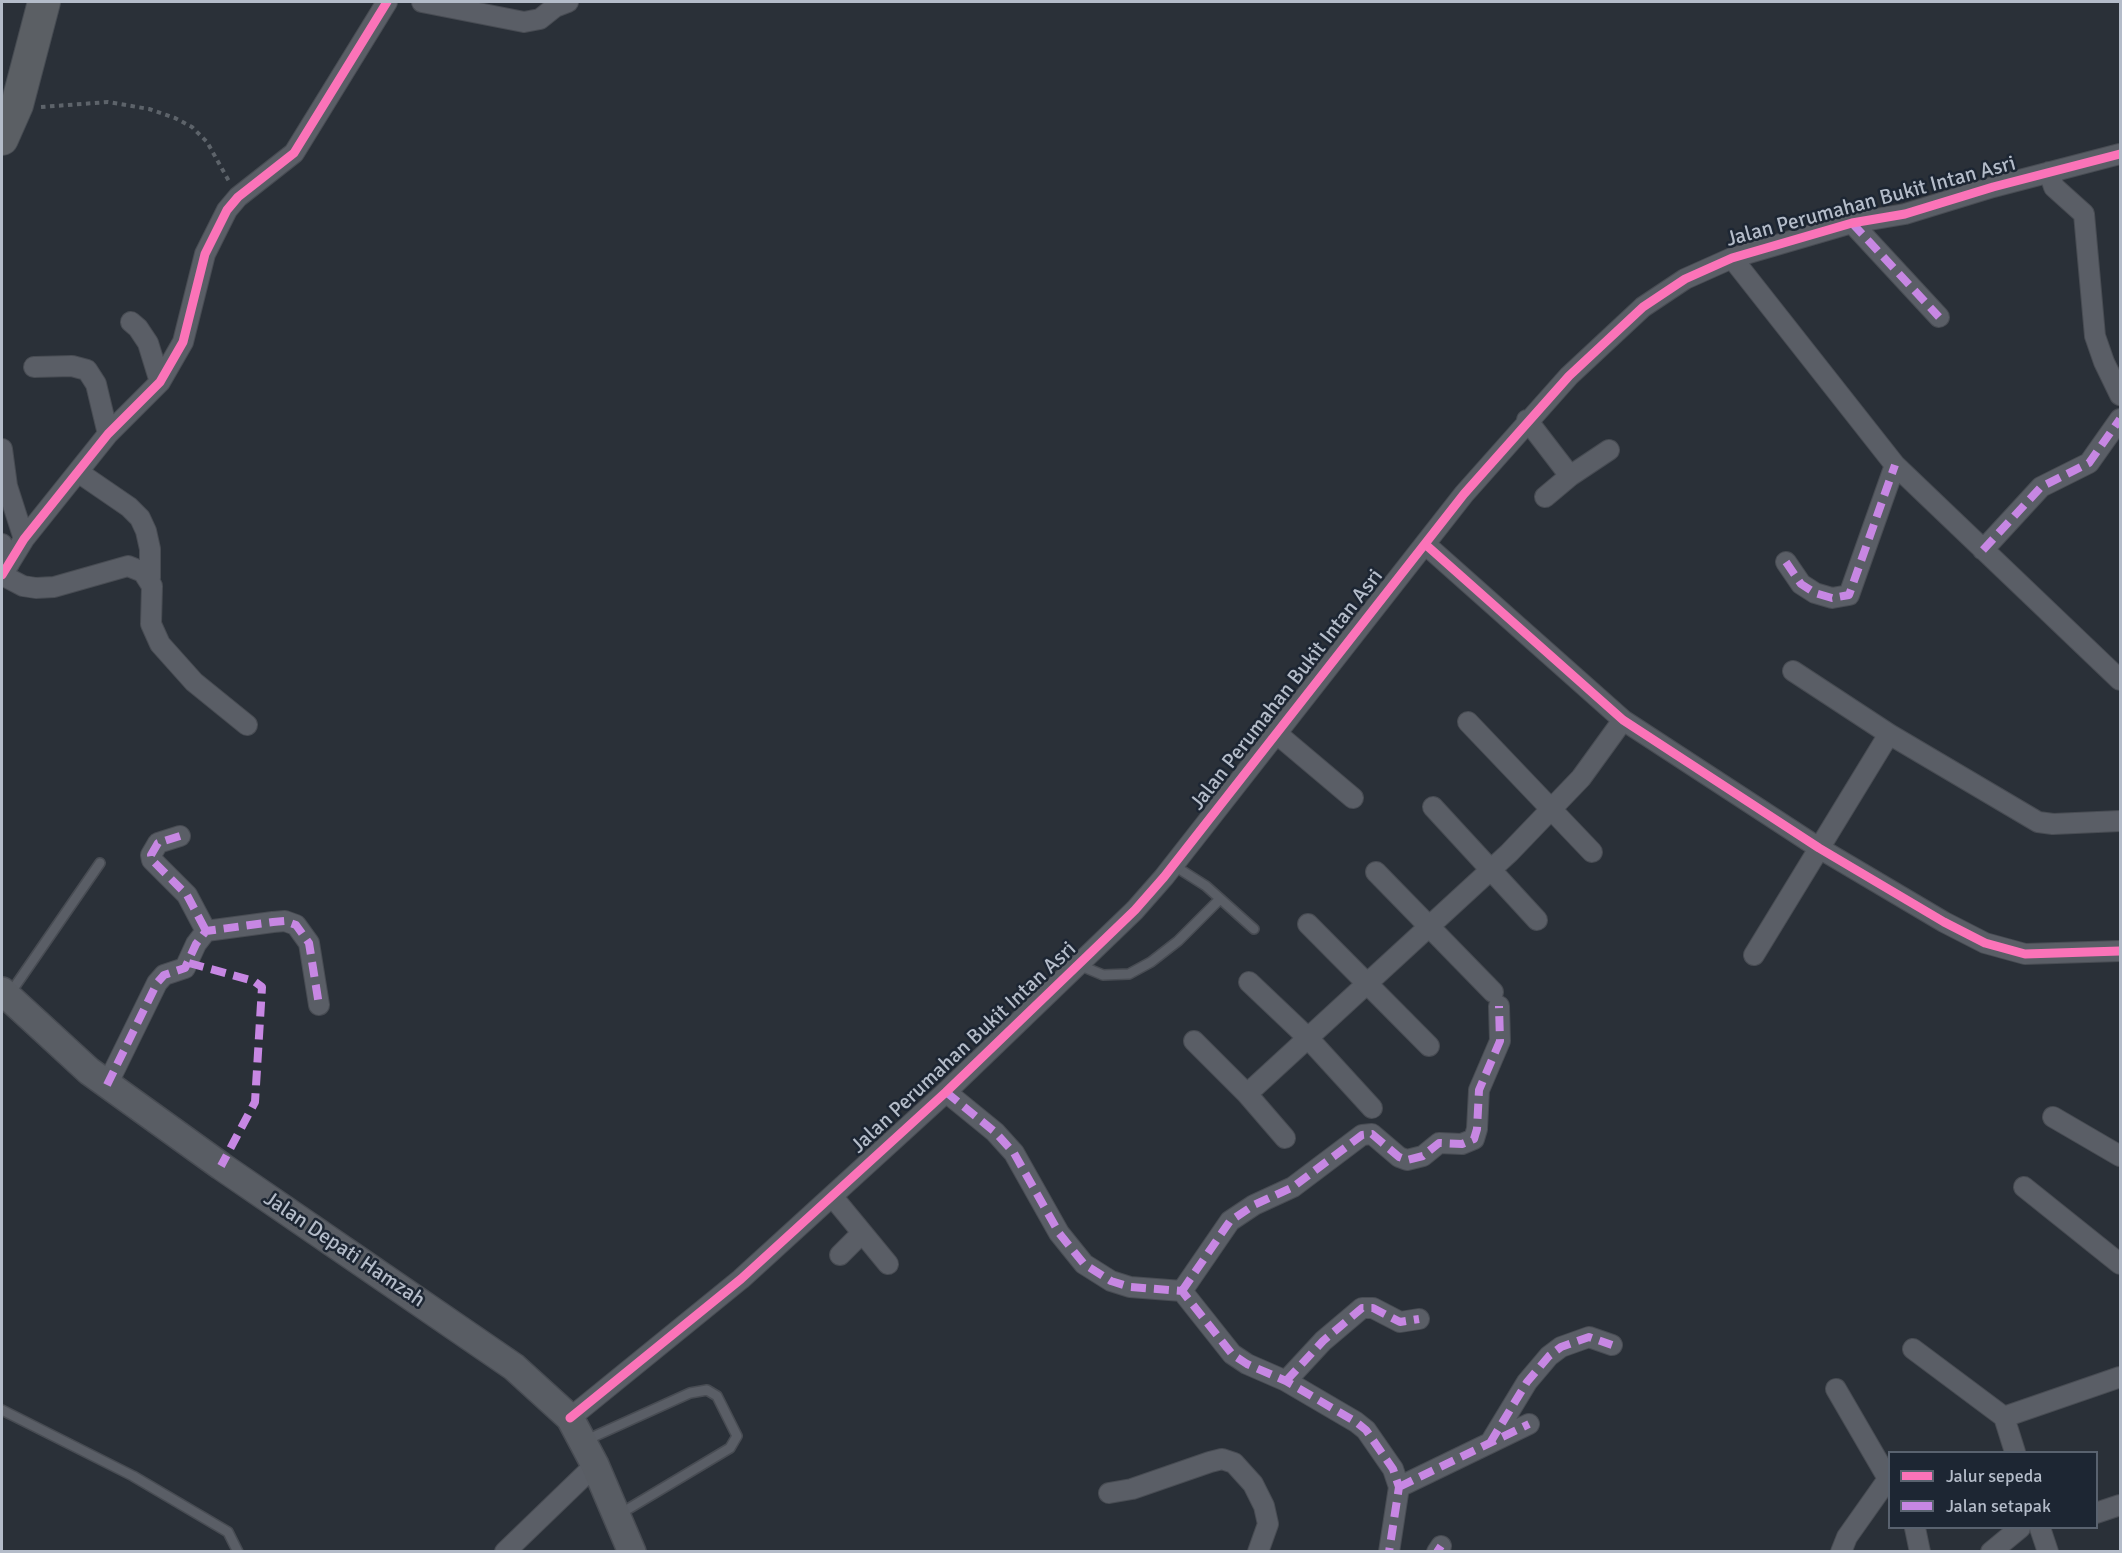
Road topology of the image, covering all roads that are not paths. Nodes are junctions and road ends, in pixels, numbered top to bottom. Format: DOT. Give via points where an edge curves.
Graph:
graph roads {
  1 [pos="44,2"];
  2 [pos="387,2"];
  3 [pos="422,2"];
  4 [pos="568,2"];
  5 [pos="2,139"];
  6 [pos="2121,154"];
  7 [pos="2049,172"];
  8 [pos="1852,223"];
  9 [pos="1732,258"];
  10 [pos="1939,317"];
  11 [pos="130,322"];
  12 [pos="34,367"];
  13 [pos="160,381"];
  14 [pos="2121,395"];
  15 [pos="2121,419"];
  16 [pos="1527,420"];
  17 [pos="108,434"];
  18 [pos="2,449"];
  19 [pos="1609,450"];
  20 [pos="1895,465"];
  21 [pos="78,472"];
  22 [pos="1570,476"];
  23 [pos="1545,497"];
  24 [pos="24,539"];
  25 [pos="2,543"];
  26 [pos="1425,544"];
  27 [pos="1983,550"];
  28 [pos="1786,562"];
  29 [pos="4,571"];
  30 [pos="150,578"];
  31 [pos="1793,671"];
  32 [pos="2121,680"];
  33 [pos="1623,720"];
  34 [pos="1468,722"];
  35 [pos="247,725"];
  36 [pos="1276,733"];
  37 [pos="1889,734"];
  38 [pos="1353,798"];
  39 [pos="1433,807"];
  40 [pos="1553,809"];
  41 [pos="2121,821"];
  42 [pos="180,836"];
  43 [pos="1820,848"];
  44 [pos="1592,852"];
  45 [pos="100,862"];
  46 [pos="1173,865"];
  47 [pos="1492,870"];
  48 [pos="1376,872"];
  49 [pos="1220,899"];
  50 [pos="1537,920"];
  51 [pos="1308,924"];
  52 [pos="1430,926"];
  53 [pos="1254,929"];
  54 [pos="206,932"];
  55 [pos="2121,951"];
  56 [pos="1754,955"];
  57 [pos="1079,965"];
  58 [pos="1249,982"];
  59 [pos="1367,984"];
  60 [pos="5,994"];
  61 [pos="319,1005"];
  62 [pos="1308,1038"];
  63 [pos="1194,1041"];
  64 [pos="1429,1046"];
  65 [pos="108,1084"];
  66 [pos="946,1092"];
  67 [pos="1246,1094"];
  68 [pos="1372,1108"];
  69 [pos="2054,1117"];
  70 [pos="1285,1138"];
  71 [pos="2121,1156"];
  72 [pos="2024,1187"];
  73 [pos="832,1197"];
  74 [pos="862,1233"];
  75 [pos="840,1255"];
  76 [pos="888,1264"];
  77 [pos="2121,1264"];
  78 [pos="1182,1291"];
  79 [pos="1419,1319"];
  80 [pos="1612,1345"];
  81 [pos="1913,1349"];
  82 [pos="2121,1377"];
  83 [pos="1286,1382"];
  84 [pos="1836,1389"];
  85 [pos="2,1410"];
  86 [pos="2004,1417"];
  87 [pos="570,1418"];
  88 [pos="1529,1424"];
  89 [pos="1490,1443"];
  90 [pos="2015,1451"];
  91 [pos="588,1454"];
  92 [pos="1888,1479"];
  93 [pos="1888,1482"];
  94 [pos="1399,1487"];
  95 [pos="1109,1493"];
  96 [pos="2121,1505"];
  97 [pos="2098,1513"];
  98 [pos="617,1516"];
  99 [pos="1915,1529"];
  100 [pos="2018,1529"];
  101 [pos="238,1551"];
  102 [pos="506,1551"];
  103 [pos="632,1551"];
  104 [pos="1258,1551"];
  105 [pos="1389,1551"];
  106 [pos="1841,1551"];
  107 [pos="1920,1551"];
  108 [pos="1991,1551"];
  1 -- 5 [label="highway" via="17,105"];
  2 -- 13 [label="street" via="294,153 238,196 215,230 204,254 183,342"];
  3 -- 4 [label="street" via="524,22 540,19"];
  6 -- 7 [label="street, Jalan Perumahan Bukit Intan Asri"];
  7 -- 8 [label="street, Jalan Perumahan Bukit Intan Asri" via="1905,214"];
  7 -- 14 [label="street" via="2054,188 2084,214 2095,336"];
  8 -- 9 [label="street, Jalan Perumahan Bukit Intan Asri"];
  8 -- 10 [label="street"];
  9 -- 16 [label="street, Jalan Perumahan Bukit Intan Asri" via="1685,279 1643,307"];
  9 -- 20 [label="street"];
  11 -- 13 [label="street" via="148,343"];
  12 -- 17 [label="street" via="72,366 87,370 96,384"];
  13 -- 17 [label="street"];
  15 -- 27 [label="street" via="2089,463 2041,488"];
  16 -- 22 [label="street"];
  16 -- 26 [label="street, Jalan Perumahan Bukit Intan Asri"];
  17 -- 21 [label="street"];
  18 -- 24 [label="street"];
  19 -- 22 [label="street"];
  20 -- 27 [label="street"];
  20 -- 28 [label="street" via="1849,595 1832,598 1815,593 1802,584"];
  21 -- 24 [label="street"];
  21 -- 30 [label="street" via="140,518 150,549"];
  22 -- 23 [label="street"];
  24 -- 29 [label="street"];
  25 -- 29 [label="street"];
  26 -- 33 [label="street"];
  26 -- 36 [label="street, Jalan Perumahan Bukit Intan Asri"];
  27 -- 32 [label="street"];
  29 -- 30 [label="street" via="23,586 36,588 54,587 128,566"];
  30 -- 35 [label="street" via="151,624 160,644 194,682"];
  31 -- 37 [label="street"];
  33 -- 40 [label="street"];
  33 -- 43 [label="street"];
  34 -- 40 [label="street"];
  36 -- 38 [label="street"];
  36 -- 46 [label="street, Jalan Perumahan Bukit Intan Asri"];
  37 -- 41 [label="street" via="2038,822 2053,825"];
  37 -- 43 [label="street"];
  39 -- 47 [label="street"];
  40 -- 44 [label="street"];
  40 -- 47 [label="street"];
  42 -- 54 [label="street" via="158,843 152,860 187,895"];
  43 -- 55 [label="street" via="1944,922 2004,950 2025,954"];
  43 -- 56 [label="street"];
  45 -- 60 [label="lane"];
  46 -- 49 [label="lane"];
  46 -- 57 [label="street, Jalan Perumahan Bukit Intan Asri" via="1135,910"];
  47 -- 50 [label="street"];
  47 -- 52 [label="street"];
  48 -- 52 [label="street"];
  49 -- 53 [label="lane"];
  49 -- 57 [label="lane" via="1178,941 1129,974 1103,975"];
  51 -- 59 [label="street"];
  52 -- 59 [label="street"];
  52 -- 78 [label="street" via="1496,999 1500,1041 1479,1090 1474,1139 1462,1144 1439,1143 1423,1156 1407,1160 1372,1134 1362,1135 1293,1187 1230,1221"];
  54 -- 61 [label="street" via="285,921 296,925 309,943"];
  54 -- 65 [label="street" via="185,968 164,975 157,983"];
  57 -- 66 [label="street, Jalan Perumahan Bukit Intan Asri"];
  58 -- 62 [label="street"];
  59 -- 62 [label="street"];
  59 -- 64 [label="street"];
  60 -- 65 [label="main road, Jalan Depati Hamzah"];
  62 -- 67 [label="street"];
  62 -- 68 [label="street"];
  63 -- 67 [label="street"];
  65 -- 87 [label="main road, Jalan Depati Hamzah" via="514,1367"];
  66 -- 73 [label="street, Jalan Perumahan Bukit Intan Asri"];
  66 -- 78 [label="street" via="995,1132 1014,1154 1059,1233 1084,1264 1111,1281 1130,1287"];
  67 -- 70 [label="street"];
  69 -- 71 [label="street"];
  72 -- 77 [label="street"];
  73 -- 74 [label="street"];
  73 -- 87 [label="street, Jalan Perumahan Bukit Intan Asri" via="741,1279"];
  74 -- 75 [label="street"];
  74 -- 76 [label="street"];
  78 -- 83 [label="street" via="1232,1354"];
  79 -- 83 [label="street" via="1400,1322 1373,1308 1362,1308 1323,1341"];
  80 -- 89 [label="street" via="1589,1337 1549,1356 1527,1382"];
  81 -- 86 [label="street"];
  82 -- 86 [label="street"];
  83 -- 94 [label="street" via="1366,1431 1393,1469"];
  84 -- 92 [label="street"];
  85 -- 101 [label="lane" via="133,1476 218,1526 228,1532"];
  86 -- 90 [label="street"];
  87 -- 91 [label="main road, Jalan Depati Hamzah"];
  88 -- 89 [label="street"];
  89 -- 94 [label="street"];
  91 -- 98 [label="main road, Jalan Depati Hamzah"];
  91 -- 98 [label="lane" via="690,1393 706,1390 717,1396 737,1436 730,1448"];
  91 -- 102 [label="street"];
  93 -- 106 [label="street"];
  94 -- 105 [label="street"];
  95 -- 104 [label="street" via="1222,1459 1234,1463 1264,1506 1268,1524"];
  96 -- 97 [label="street"];
  98 -- 103 [label="main road, Jalan Depati Hamzah"];
  99 -- 107 [label="street"];
  100 -- 108 [label="street"];
}
